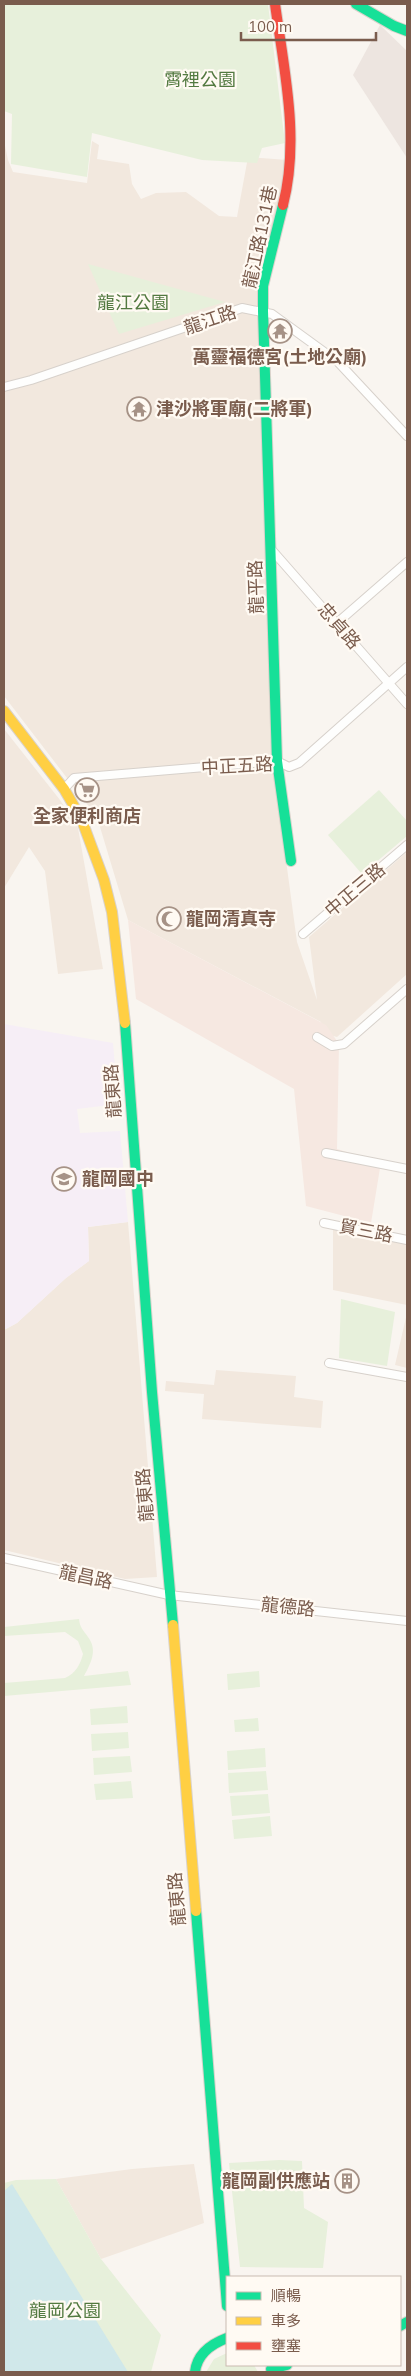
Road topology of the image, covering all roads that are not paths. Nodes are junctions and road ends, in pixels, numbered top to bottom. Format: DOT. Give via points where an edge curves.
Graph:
graph roads {
  1 [pos="275,4"];
  2 [pos="356,4"];
  3 [pos="407,31"];
  4 [pos="264,311"];
  5 [pos="4,387"];
  6 [pos="407,436"];
  7 [pos="271,549"];
  8 [pos="407,562"];
  9 [pos="337,623"];
  10 [pos="407,666"];
  11 [pos="389,683"];
  12 [pos="407,704"];
  13 [pos="4,711"];
  14 [pos="277,761"];
  15 [pos="64,789"];
  16 [pos="407,845"];
  17 [pos="291,861"];
  18 [pos="303,934"];
  19 [pos="407,989"];
  20 [pos="317,1037"];
  21 [pos="326,1152"];
  22 [pos="407,1169"];
  23 [pos="324,1223"];
  24 [pos="407,1240"];
  25 [pos="329,1363"];
  26 [pos="407,1378"];
  27 [pos="4,1558"];
  28 [pos="169,1595"];
  29 [pos="407,1621"];
  30 [pos="226,2294"];
  31 [pos="226,2338"];
  32 [pos="283,2366"];
  33 [pos="270,2369"];
  34 [pos="195,2372"];
  1 -- 4 [label="street, 龍江路131巷" via="292,136 289,182 263,286"];
  2 -- 3 [label="street"];
  4 -- 5 [label="street, 龍江路" via="242,308"];
  4 -- 6 [label="street, 龍江路" via="288,324 338,362"];
  4 -- 7 [label="street, 龍平路"];
  7 -- 9 [label="street, 忠貞路"];
  7 -- 14 [label="street, 龍平路"];
  8 -- 9 [label="street"];
  9 -- 11 [label="street, 忠貞路"];
  10 -- 11 [label="street, 中正五路"];
  11 -- 12 [label="street, 忠貞路"];
  11 -- 14 [label="street, 中正五路" via="299,763 289,767"];
  13 -- 15 [label="street, 龍東路"];
  14 -- 15 [label="street, 中正五路" via="74,778"];
  14 -- 17 [label="street, 龍平路"];
  15 -- 28 [label="street, 龍東路" via="81,818 104,880 117,947"];
  16 -- 18 [label="street, 中正三路"];
  19 -- 20 [label="street" via="344,1044 332,1046"];
  21 -- 22 [label="street"];
  23 -- 24 [label="street, 貿三路"];
  25 -- 26 [label="street"];
  27 -- 28 [label="street, 龍昌路"];
  28 -- 29 [label="street, 龍德路"];
  28 -- 30 [label="street, 龍東路"];
  31 -- 34 [label="street" via="209,2346 199,2358"];
  32 -- 33 [label="street"];
}
